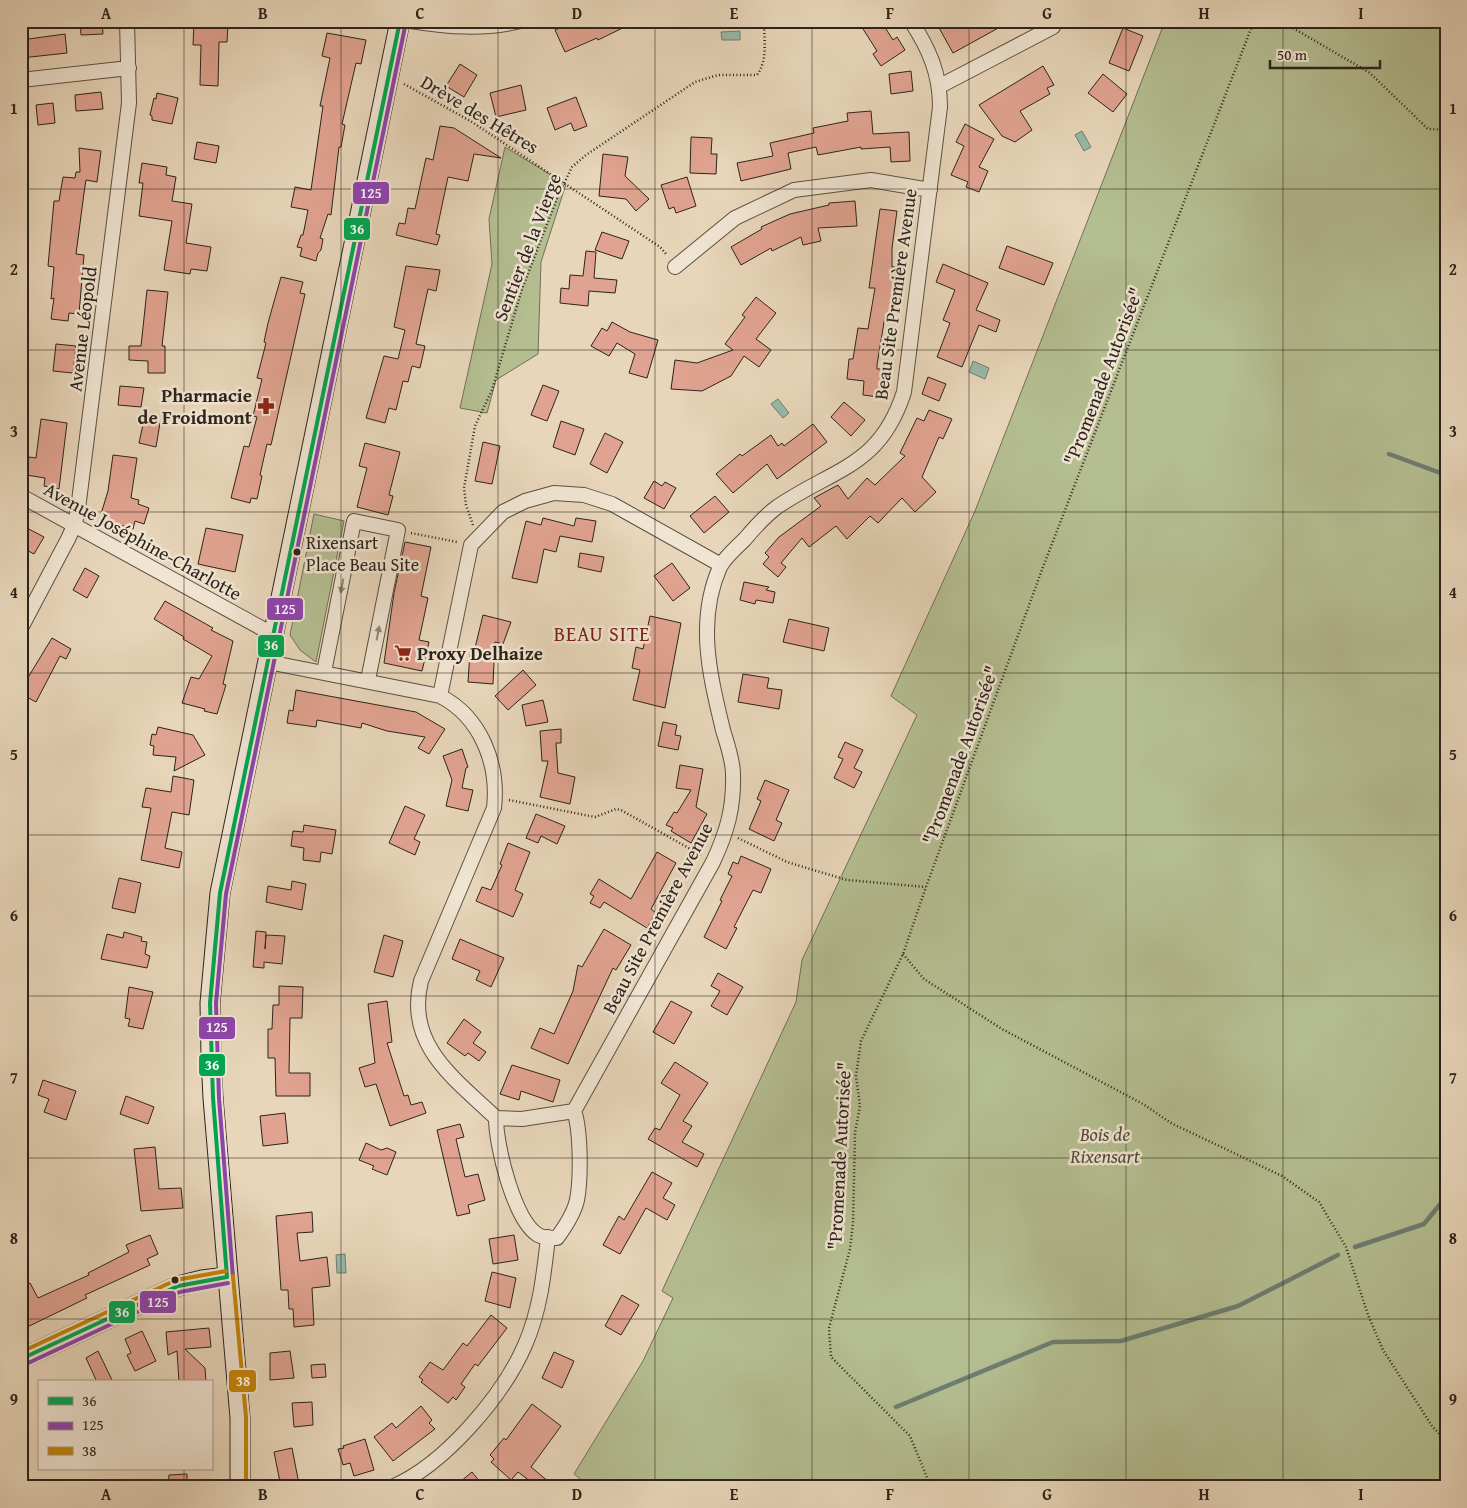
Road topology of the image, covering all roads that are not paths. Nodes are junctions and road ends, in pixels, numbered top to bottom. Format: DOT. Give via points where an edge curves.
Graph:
graph roads {
  1 [pos="127,21"];
  2 [pos="400,21"];
  3 [pos="411,21"];
  4 [pos="521,21"];
  5 [pos="911,21"];
  6 [pos="1053,27"];
  7 [pos="130,68"];
  8 [pos="21,80"];
  9 [pos="940,86"];
  10 [pos="930,190"];
  11 [pos="675,266"];
  12 [pos="21,496"];
  13 [pos="75,524"];
  14 [pos="721,565"];
  15 [pos="21,628"];
  16 [pos="274,635"];
  17 [pos="268,662"];
  18 [pos="324,672"];
  19 [pos="368,680"];
  20 [pos="440,696"];
  21 [pos="574,1111"];
  22 [pos="496,1118"];
  23 [pos="548,1238"];
  24 [pos="227,1277"];
  25 [pos="21,1359"];
  26 [pos="240,1487"];
  27 [pos="392,1487"];
  1 -- 7 [label="street, Avenue Léopold"];
  2 -- 16 [label="street"];
  3 -- 4 [label="street" via="470,28"];
  5 -- 9 [label="street, Beau Site Première Avenue" via="936,67"];
  6 -- 9 [label="street"];
  7 -- 8 [label="street"];
  7 -- 13 [label="street, Avenue Léopold" via="129,103"];
  9 -- 10 [label="street, Beau Site Première Avenue"];
  10 -- 11 [label="street" via="871,180 794,190 735,218"];
  10 -- 14 [label="street, Beau Site Première Avenue" via="904,392 887,432 867,454 765,517"];
  12 -- 13 [label="street, Avenue Joséphine-Charlotte"];
  13 -- 15 [label="street, Avenue Léopold"];
  13 -- 16 [label="street, Avenue Joséphine-Charlotte"];
  14 -- 20 [label="street" via="612,504 584,495 554,493 525,501 503,512 471,545"];
  14 -- 21 [label="street, Beau Site Première Avenue" via="706,620 711,680 733,772 733,800 727,832"];
  16 -- 17 [label="street"];
  17 -- 18 [label="street"];
  17 -- 24 [label="street" via="220,893 210,1003 213,1098"];
  18 -- 19 [label="street"];
  19 -- 18 [label="street, one-way" via="398,530 354,521"];
  19 -- 20 [label="street"];
  20 -- 22 [label="street" via="468,720 483,739 493,765 495,796 488,823 421,981 417,998 422,1034 439,1064"];
  21 -- 22 [label="street" via="522,1119"];
  21 -- 23 [label="street" via="579,1136 577,1201 557,1238"];
  22 -- 23 [label="street" via="500,1149 518,1210 532,1229"];
  23 -- 27 [label="street" via="544,1278 534,1321 512,1371 474,1423 444,1452"];
  24 -- 25 [label="street" via="178,1286"];
  24 -- 26 [label="street" via="240,1418"];
}
